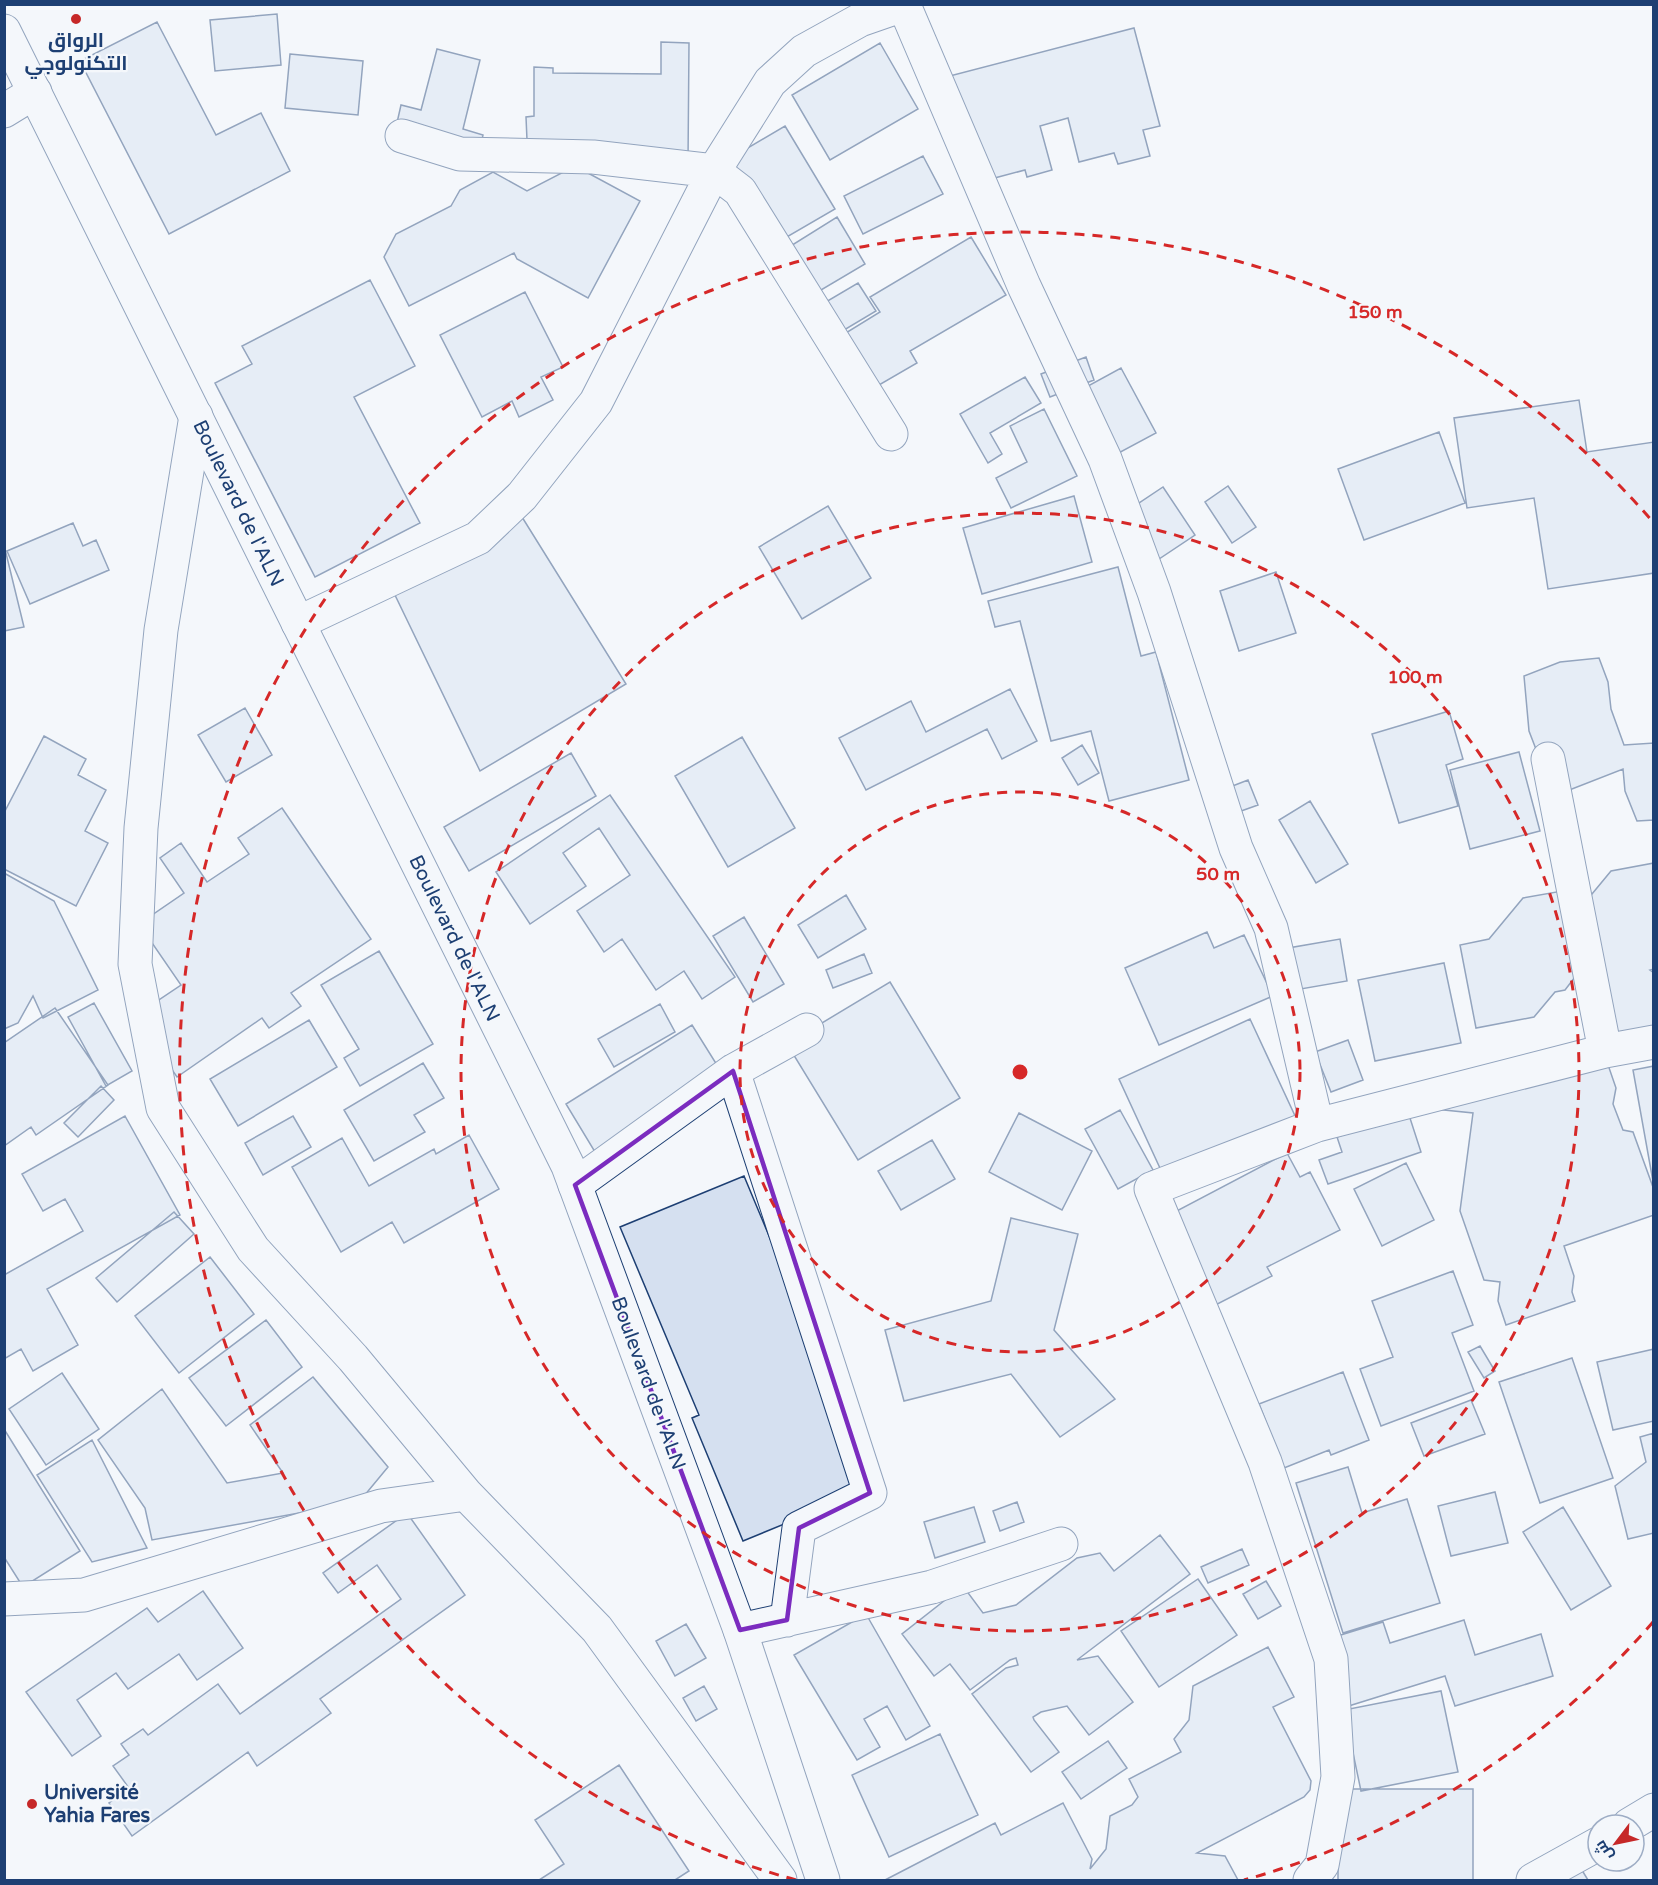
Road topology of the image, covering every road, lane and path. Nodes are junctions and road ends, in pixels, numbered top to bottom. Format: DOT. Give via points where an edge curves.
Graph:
graph roads {
  1 [pos="904,5"];
  2 [pos="4,31"];
  3 [pos="35,92"];
  4 [pos="4,111"];
  5 [pos="402,136"];
  6 [pos="714,171"];
  7 [pos="196,416"];
  8 [pos="891,434"];
  9 [pos="298,622"];
  10 [pos="1548,759"];
  11 [pos="807,1030"];
  12 [pos="1653,1042"];
  13 [pos="1605,1051"];
  14 [pos="733,1071"];
  15 [pos="1317,1125"];
  16 [pos="575,1185"];
  17 [pos="466,1494"];
  18 [pos="1061,1544"];
  19 [pos="4,1599"];
  20 [pos="787,1620"];
  21 [pos="740,1630"];
  22 [pos="1586,1851"];
  23 [pos="780,1881"];
  24 [pos="823,1881"];
  25 [pos="1310,1881"];
  26 [pos="1533,1881"];
  1 -- 6 [label="street" via="860,20 804,51 770,82"];
  1 -- 15 [label="street" via="1024,286 1105,459 1154,592 1236,848 1271,928"];
  2 -- 3 [label="street, Boulevard de l'ALN"];
  3 -- 4 [label="street"];
  3 -- 7 [label="street, Boulevard de l'ALN"];
  5 -- 6 [label="street" via="460,154 593,157"];
  6 -- 8 [label="street" via="740,191"];
  6 -- 9 [label="street" via="596,402 522,496 478,538"];
  7 -- 9 [label="street, Boulevard de l'ALN"];
  7 -- 17 [label="street" via="161,630 141,839 135,964 163,1108 253,1249 352,1358"];
  9 -- 16 [label="street, Boulevard de l'ALN"];
  10 -- 13 [label="street"];
  11 -- 14 [label="street"];
  12 -- 13 [label="street"];
  13 -- 15 [label="street"];
  14 -- 16 [label="street"];
  14 -- 20 [label="street" via="870,1493 799,1528"];
  15 -- 25 [label="street" via="1151,1189 1265,1462 1331,1659 1338,1777 1322,1865"];
  16 -- 21 [label="street, Boulevard de l'ALN"];
  17 -- 19 [label="street" via="381,1506 84,1595"];
  17 -- 23 [label="street" via="597,1629"];
  18 -- 20 [label="street" via="932,1587"];
  20 -- 21 [label="street"];
  21 -- 24 [label="street, Boulevard de l'ALN"];
  22 -- 26 [label="street"];
}
